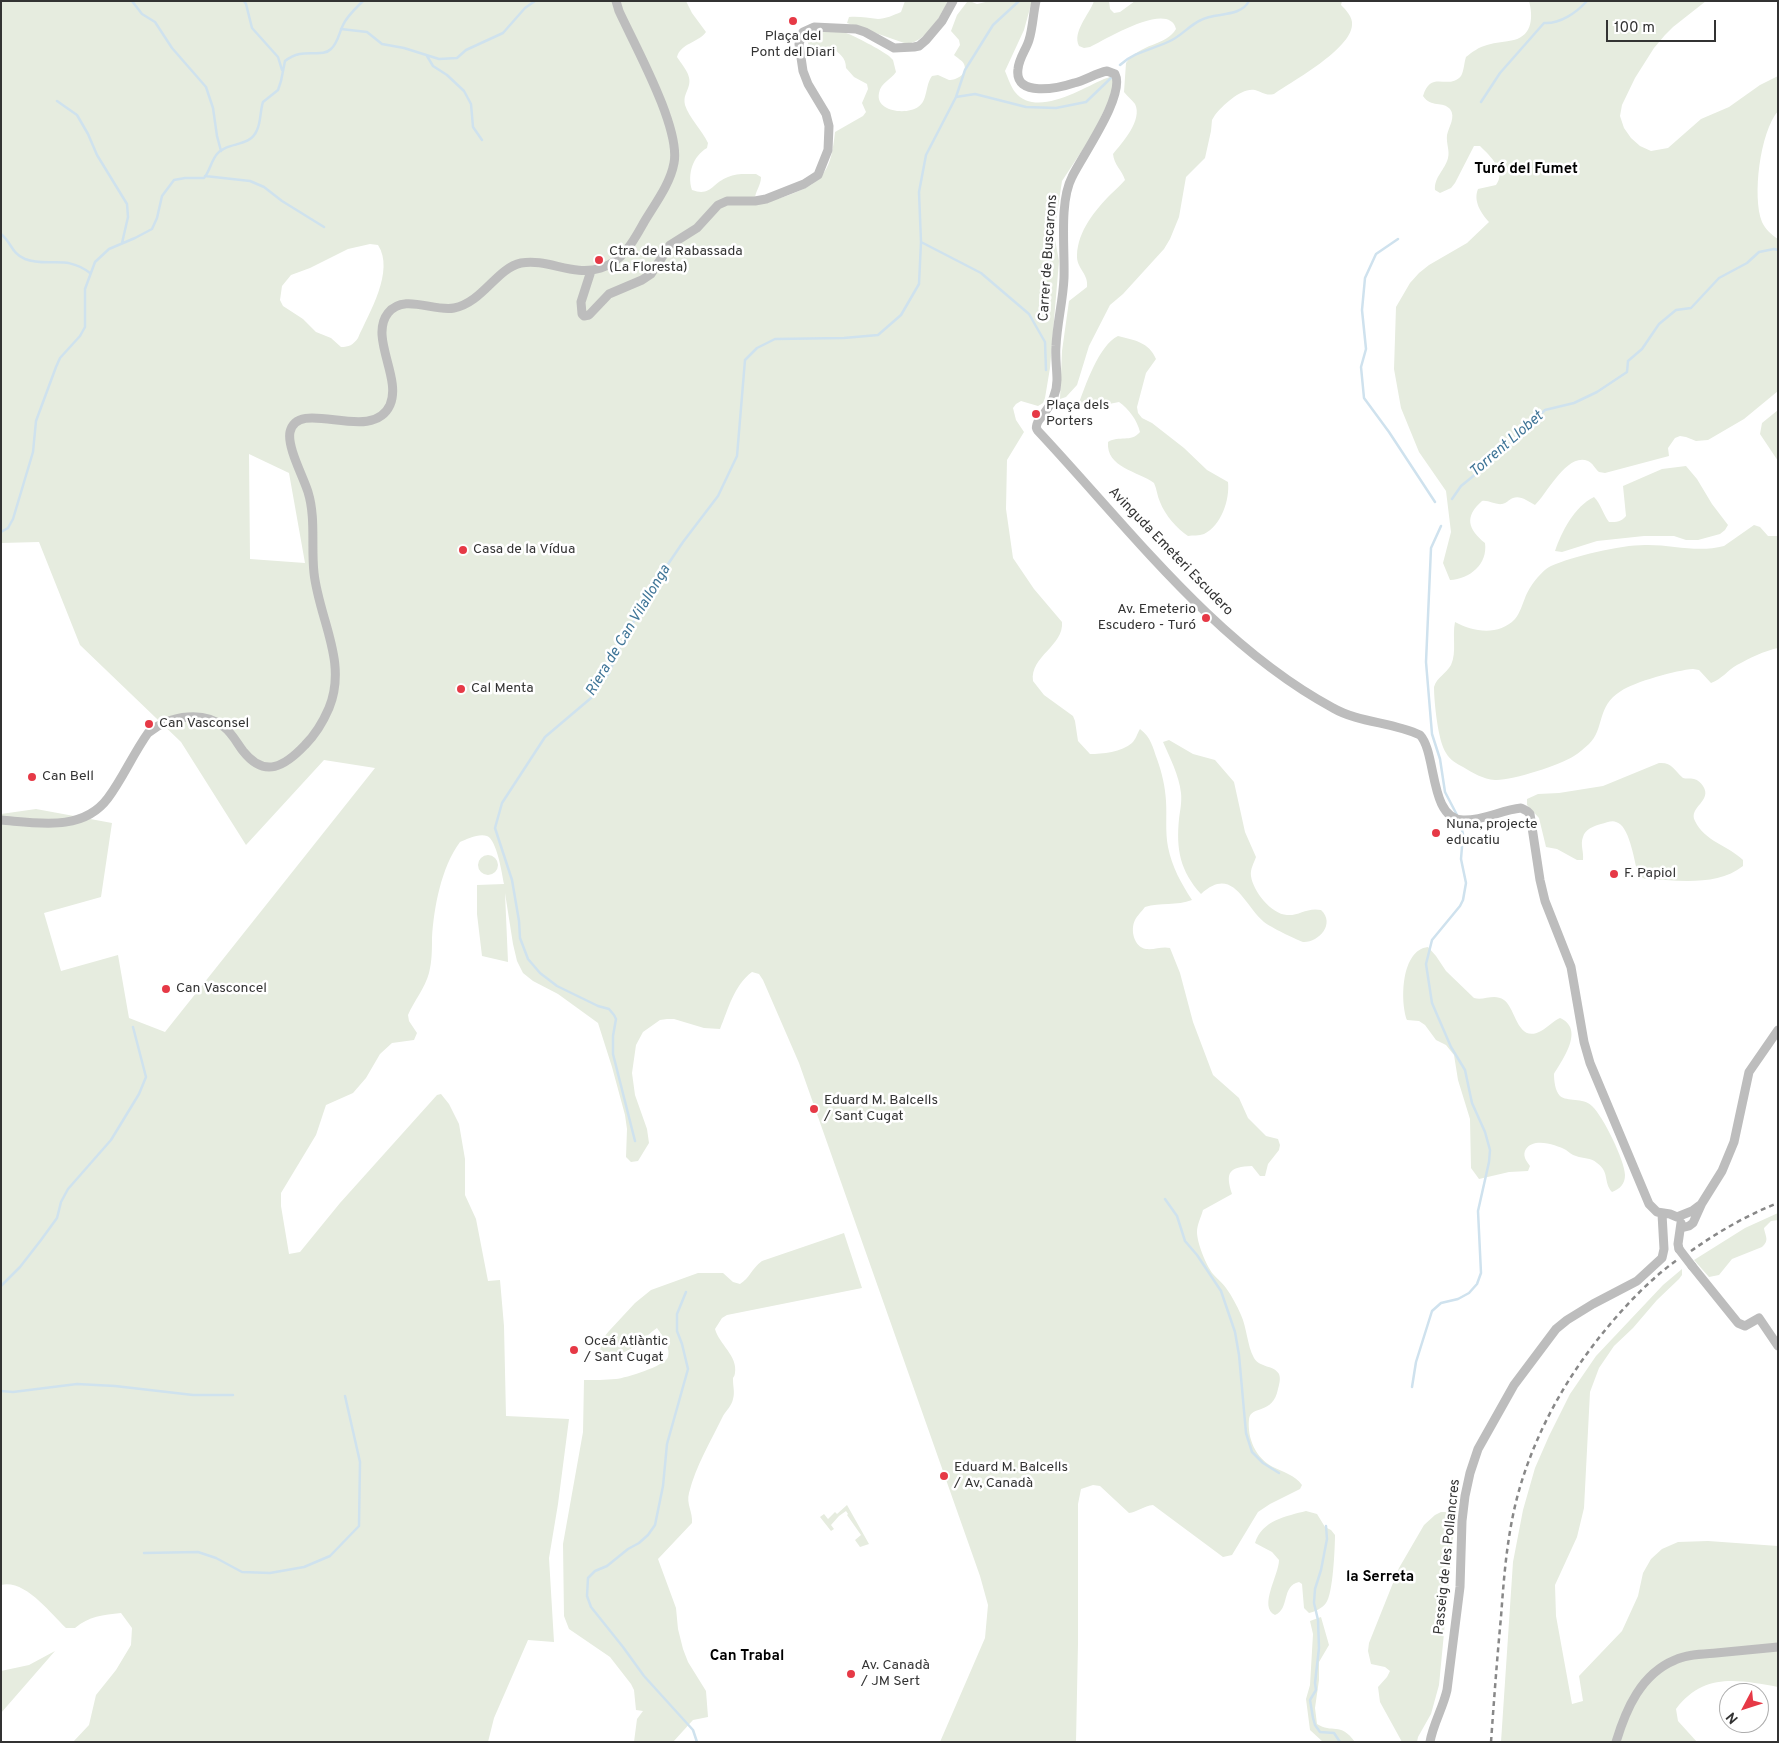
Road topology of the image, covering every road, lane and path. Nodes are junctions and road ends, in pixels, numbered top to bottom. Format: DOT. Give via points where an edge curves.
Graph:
graph roads {
  1 [pos="616,1"];
  2 [pos="953,1"];
  3 [pos="1036,1"];
  4 [pos="591,271"];
  5 [pos="1038,421"];
  6 [pos="1,820"];
  7 [pos="1778,1030"];
  8 [pos="1702,1203"];
  9 [pos="1658,1212"];
  10 [pos="1678,1217"];
  11 [pos="1682,1228"];
  12 [pos="1778,1346"];
  13 [pos="1778,1647"];
  14 [pos="1430,1742"];
  15 [pos="1616,1742"];
  1 -- 4 [label="street" via="661,103 676,154 670,177 629,249 604,268"];
  2 -- 4 [label="street" via="942,21 918,46 894,48 856,29 814,27 803,32 799,39 803,71 829,122 828,150 816,177 761,201 728,201 718,205 697,228 670,245 651,274 609,294 589,315 584,316 580,306"];
  3 -- 5 [label="street, Carrer de Buscarons" via="1029,40 1018,69 1022,84 1032,89 1053,88 1107,71 1115,74 1118,83 1096,138 1072,177 1067,193 1056,391"];
  4 -- 6 [label="street" via="522,263 510,267 462,306 441,309 410,303 397,307 388,313 382,329 392,387 390,404 385,412 364,422 304,418 293,425 290,438 312,508 314,575 336,673 335,689 327,712 318,730 303,747 282,764 265,767 249,758 230,732 214,721 190,717 172,719 148,733 108,798 88,816 72,822"];
  5 -- 9 [label="street, Avinguda Emeteri Escudero" via="1038,431 1184,591 1229,633 1273,669 1334,710 1420,735 1427,748 1440,798 1445,809 1458,820 1477,820 1517,809 1524,809 1530,814 1545,901 1571,967 1590,1063 1646,1199"];
  7 -- 8 [label="street" via="1749,1072 1734,1142 1718,1179"];
  8 -- 10 [label="street"];
  8 -- 11 [label="street" via="1692,1225"];
  9 -- 10 [label="street"];
  9 -- 14 [label="street, Passeig de les Pollancres" via="1664,1249 1662,1258 1637,1281 1586,1308 1556,1329 1514,1385 1478,1449 1470,1473 1462,1522 1460,1578 1447,1690"];
  10 -- 11 [label="street"];
  11 -- 12 [label="street, bridge" via="1680,1249 1738,1323 1745,1326 1759,1318"];
  13 -- 15 [label="street" via="1686,1656 1666,1664 1648,1678 1636,1694"];
}
